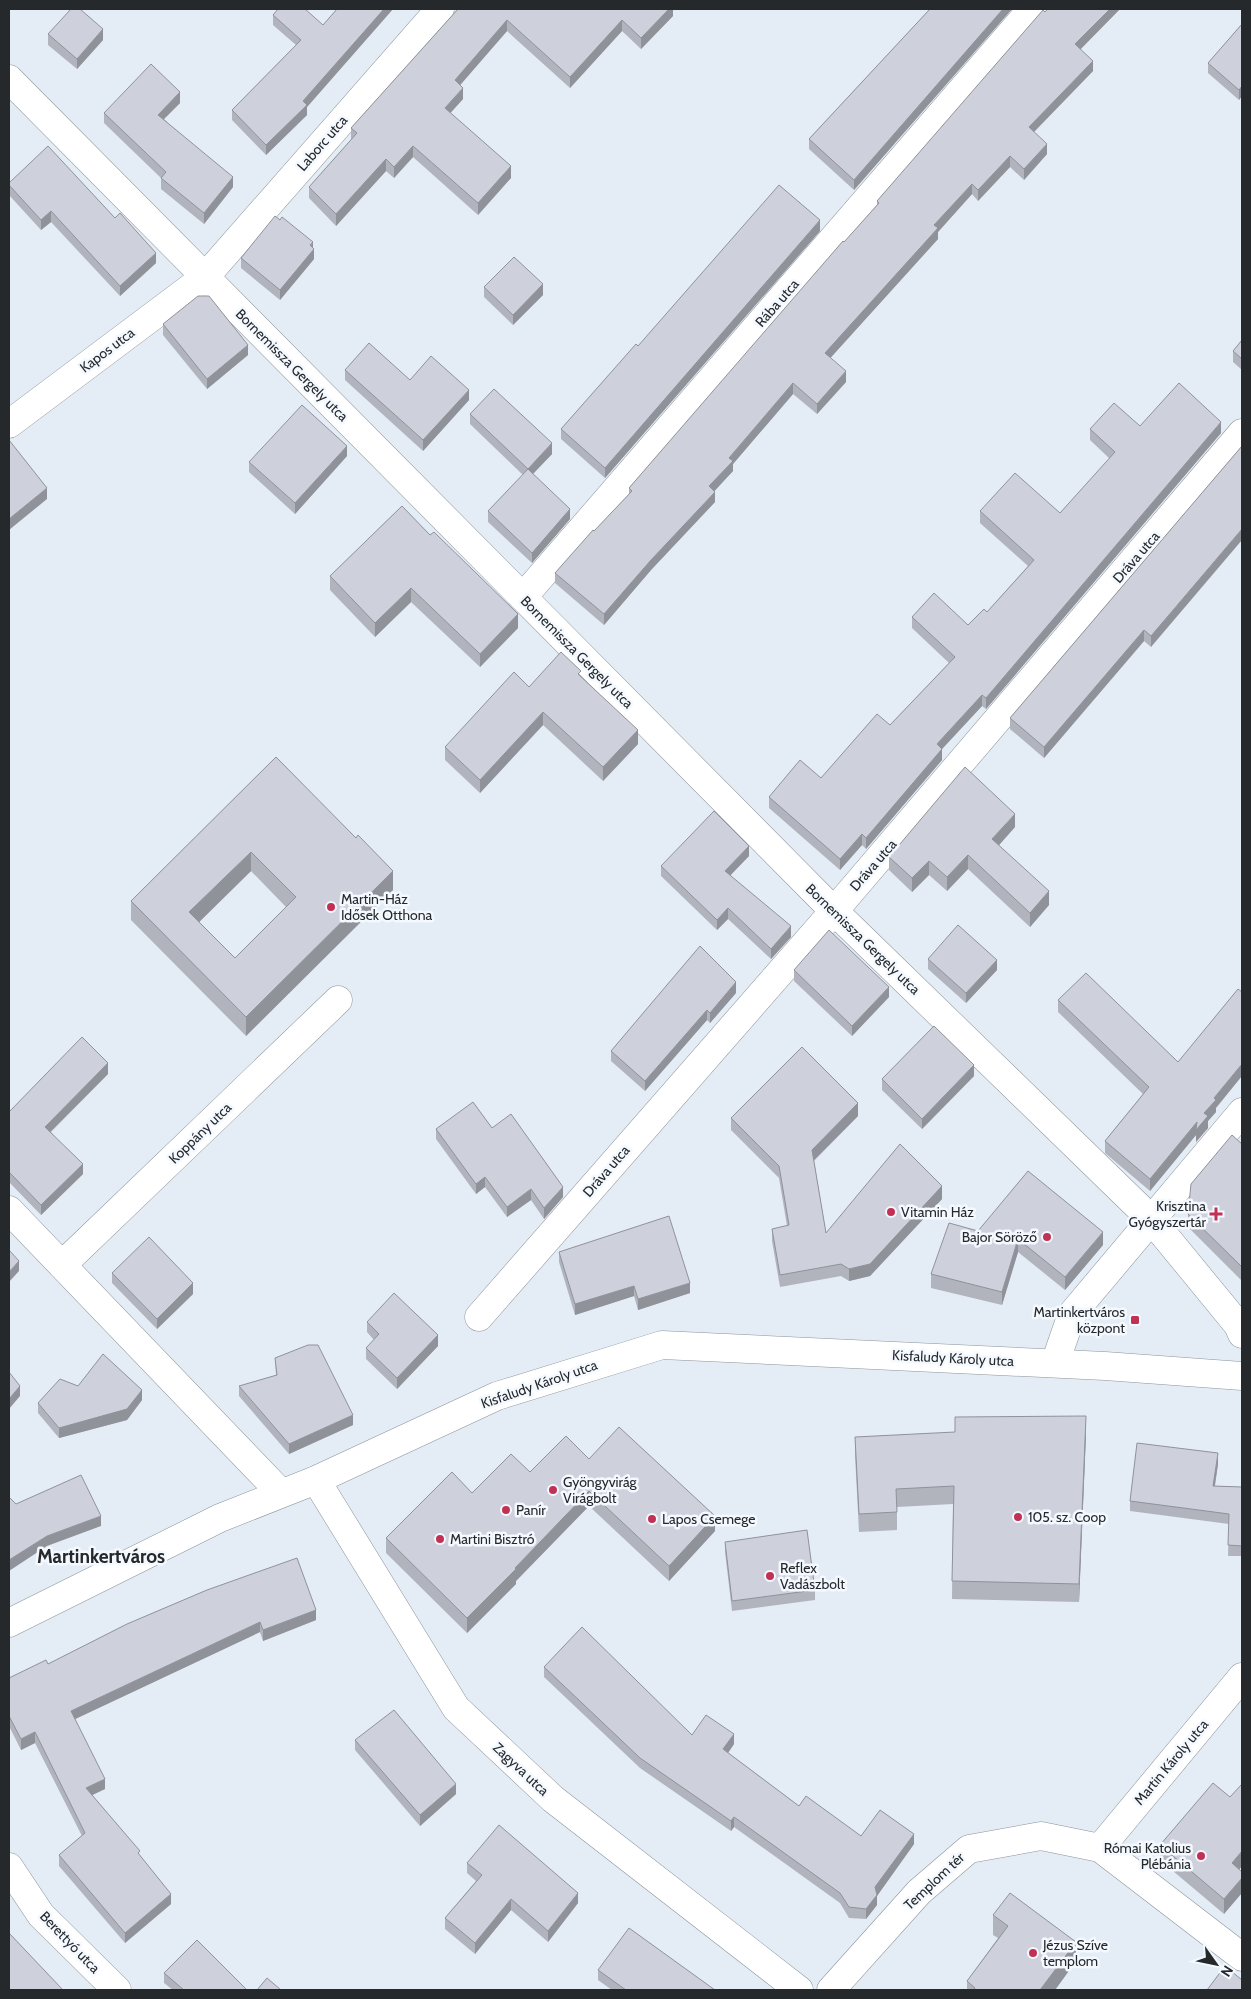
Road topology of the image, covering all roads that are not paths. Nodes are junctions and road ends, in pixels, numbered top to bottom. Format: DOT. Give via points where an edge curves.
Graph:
graph roads {
  1 [pos="440,9"];
  2 [pos="1032,9"];
  3 [pos="9,79"];
  4 [pos="204,277"];
  5 [pos="9,424"];
  6 [pos="1242,433"];
  7 [pos="522,597"];
  8 [pos="834,910"];
  9 [pos="338,1000"];
  10 [pos="1242,1112"];
  11 [pos="9,1210"];
  12 [pos="1151,1219"];
  13 [pos="62,1265"];
  14 [pos="479,1316"];
  15 [pos="1242,1334"];
  16 [pos="1055,1363"];
  17 [pos="1242,1376"];
  18 [pos="316,1480"];
  19 [pos="281,1493"];
  20 [pos="9,1623"];
  21 [pos="1242,1677"];
  22 [pos="1100,1848"];
  23 [pos="9,1867"];
  24 [pos="1242,1957"];
  25 [pos="117,1990"];
  26 [pos="799,1990"];
  27 [pos="831,1990"];
  1 -- 4 [label="street, Laborc utca"];
  2 -- 7 [label="street, Rába utca"];
  3 -- 4 [label="street, Bornemissza Gergely utca"];
  4 -- 5 [label="street, Kapos utca"];
  4 -- 7 [label="street, Bornemissza Gergely utca"];
  6 -- 8 [label="street, Dráva utca"];
  7 -- 8 [label="street, Bornemissza Gergely utca"];
  8 -- 12 [label="street, Bornemissza Gergely utca"];
  8 -- 14 [label="street, Dráva utca"];
  9 -- 13 [label="street, Koppány utca"];
  10 -- 12 [label="street"];
  11 -- 13 [label="street"];
  12 -- 15 [label="street"];
  12 -- 16 [label="street" via="1072,1314"];
  13 -- 19 [label="street"];
  16 -- 17 [label="street, Kisfaludy Károly utca"];
  16 -- 18 [label="street, Kisfaludy Károly utca" via="662,1345 497,1396"];
  18 -- 19 [label="street, Kisfaludy Károly utca"];
  18 -- 26 [label="street, Zagyva utca" via="456,1708 553,1799"];
  19 -- 20 [label="street, Kisfaludy Károly utca" via="220,1518"];
  21 -- 22 [label="street, Martin Károly utca"];
  22 -- 24 [label="street, Templom tér"];
  22 -- 27 [label="street, Templom tér" via="1041,1836 969,1849 919,1892"];
  23 -- 25 [label="street, Berettyó utca" via="41,1915"];
}
